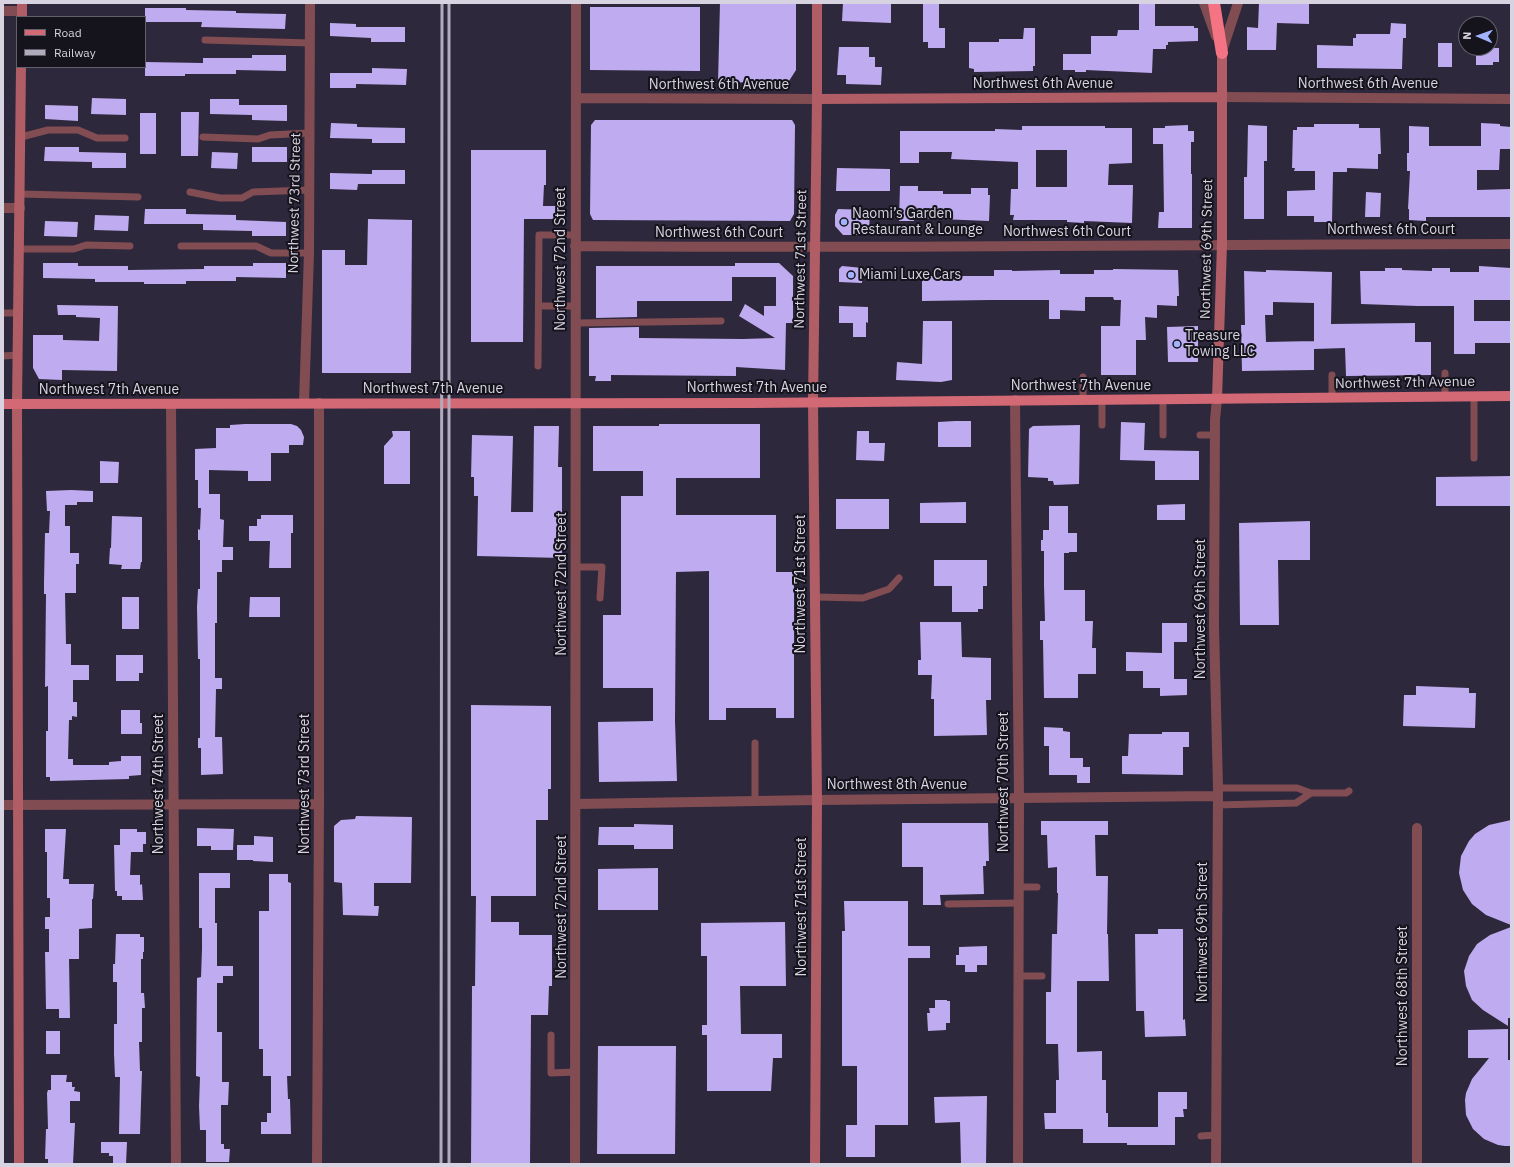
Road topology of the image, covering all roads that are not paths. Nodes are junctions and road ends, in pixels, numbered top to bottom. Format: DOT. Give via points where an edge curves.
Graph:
graph roads {
  1 [pos="310,3"];
  2 [pos="576,3"];
  3 [pos="817,3"];
  4 [pos="1204,3"];
  5 [pos="1214,3"];
  6 [pos="1238,3"];
  7 [pos="22,10"];
  8 [pos="3,11"];
  9 [pos="205,40"];
  10 [pos="310,43"];
  11 [pos="1222,53"];
  12 [pos="21,68"];
  13 [pos="1222,97"];
  14 [pos="576,98"];
  15 [pos="1511,99"];
  16 [pos="817,100"];
  17 [pos="309,133"];
  18 [pos="20,137"];
  19 [pos="204,137"];
  20 [pos="125,138"];
  21 [pos="309,190"];
  22 [pos="190,192"];
  23 [pos="20,194"];
  24 [pos="138,197"];
  25 [pos="3,208"];
  26 [pos="20,208"];
  27 [pos="575,235"];
  28 [pos="1222,244"];
  29 [pos="1511,244"];
  30 [pos="130,246"];
  31 [pos="181,246"];
  32 [pos="575,246"];
  33 [pos="816,248"];
  34 [pos="19,250"];
  35 [pos="309,253"];
  36 [pos="539,306"];
  37 [pos="575,306"];
  38 [pos="3,313"];
  39 [pos="18,313"];
  40 [pos="721,321"];
  41 [pos="575,323"];
  42 [pos="18,354"];
  43 [pos="3,356"];
  44 [pos="538,366"];
  45 [pos="1445,373"];
  46 [pos="1332,375"];
  47 [pos="1083,377"];
  48 [pos="1445,396"];
  49 [pos="1474,396"];
  50 [pos="1511,396"];
  51 [pos="1217,398"];
  52 [pos="1332,398"];
  53 [pos="1163,399"];
  54 [pos="1015,400"];
  55 [pos="1083,400"];
  56 [pos="1102,400"];
  57 [pos="813,402"];
  58 [pos="304,403"];
  59 [pos="319,403"];
  60 [pos="575,403"];
  61 [pos="3,404"];
  62 [pos="18,404"];
  63 [pos="171,404"];
  64 [pos="1102,425"];
  65 [pos="1163,435"];
  66 [pos="1200,435"];
  67 [pos="1215,435"];
  68 [pos="1474,458"];
  69 [pos="576,567"];
  70 [pos="899,578"];
  71 [pos="815,597"];
  72 [pos="600,598"];
  73 [pos="755,743"];
  74 [pos="1349,791"];
  75 [pos="1311,793"];
  76 [pos="1217,796"];
  77 [pos="1019,798"];
  78 [pos="817,800"];
  79 [pos="755,801"];
  80 [pos="319,804"];
  81 [pos="576,804"];
  82 [pos="3,805"];
  83 [pos="173,805"];
  84 [pos="18,806"];
  85 [pos="1417,828"];
  86 [pos="1019,887"];
  87 [pos="1037,887"];
  88 [pos="1019,903"];
  89 [pos="948,904"];
  90 [pos="1018,976"];
  91 [pos="1042,976"];
  92 [pos="551,1035"];
  93 [pos="575,1072"];
  94 [pos="1216,1135"];
  95 [pos="1201,1136"];
  96 [pos="19,1164"];
  97 [pos="176,1164"];
  98 [pos="317,1164"];
  99 [pos="575,1164"];
  100 [pos="815,1164"];
  101 [pos="1018,1164"];
  102 [pos="1216,1164"];
  103 [pos="1417,1164"];
  1 -- 10 [label="street, Northwest 73rd Street"];
  2 -- 14 [label="street, Northwest 72nd Street"];
  3 -- 16 [label="street, Northwest 71st Street"];
  4 -- 11 [label="street"];
  5 -- 11 [label="highway"];
  6 -- 11 [label="street"];
  7 -- 8 [label="street"];
  9 -- 10 [label="lane"];
  10 -- 17 [label="street, Northwest 73rd Street"];
  11 -- 13 [label="street, Northwest 69th Street"];
  12 -- 18 [label="street"];
  13 -- 15 [label="street, Northwest 6th Avenue"];
  13 -- 16 [label="street, Northwest 6th Avenue"];
  13 -- 28 [label="street, Northwest 69th Street"];
  14 -- 16 [label="street, Northwest 6th Avenue"];
  14 -- 27 [label="street, Northwest 72nd Street"];
  16 -- 33 [label="street, Northwest 71st Street"];
  17 -- 19 [label="lane" via="270,135 258,139"];
  17 -- 21 [label="street, Northwest 73rd Street"];
  18 -- 20 [label="lane" via="48,130 78,130 98,138"];
  18 -- 23 [label="street"];
  21 -- 22 [label="lane" via="253,192 242,198 220,198"];
  21 -- 35 [label="street, Northwest 73rd Street"];
  23 -- 24 [label="lane"];
  23 -- 26 [label="street"];
  25 -- 26 [label="street"];
  26 -- 34 [label="street"];
  27 -- 32 [label="street, Northwest 72nd Street"];
  27 -- 36 [label="lane" via="539,235"];
  28 -- 29 [label="street, Northwest 6th Court"];
  28 -- 33 [label="street, Northwest 6th Court"];
  28 -- 51 [label="street, Northwest 69th Street"];
  30 -- 34 [label="lane" via="86,245 74,249"];
  31 -- 35 [label="lane" via="256,246 271,253"];
  32 -- 33 [label="street, Northwest 6th Court"];
  32 -- 37 [label="street, Northwest 72nd Street"];
  33 -- 57 [label="street, Northwest 71st Street"];
  34 -- 39 [label="street"];
  35 -- 58 [label="street, Northwest 73rd Street"];
  36 -- 37 [label="lane"];
  36 -- 44 [label="lane"];
  37 -- 41 [label="street, Northwest 72nd Street"];
  38 -- 39 [label="lane"];
  39 -- 42 [label="street"];
  40 -- 41 [label="lane"];
  41 -- 60 [label="street, Northwest 72nd Street"];
  42 -- 43 [label="lane"];
  42 -- 62 [label="street"];
  45 -- 48 [label="lane"];
  46 -- 52 [label="lane"];
  47 -- 55 [label="lane"];
  48 -- 49 [label="main road, Northwest 7th Avenue"];
  48 -- 52 [label="main road, Northwest 7th Avenue"];
  49 -- 50 [label="main road, Northwest 7th Avenue"];
  49 -- 68 [label="lane"];
  51 -- 52 [label="main road, Northwest 7th Avenue"];
  51 -- 53 [label="main road, Northwest 7th Avenue"];
  51 -- 67 [label="street, Northwest 69th Street"];
  53 -- 56 [label="main road, Northwest 7th Avenue"];
  53 -- 65 [label="lane"];
  54 -- 55 [label="main road, Northwest 7th Avenue"];
  54 -- 57 [label="main road, Northwest 7th Avenue"];
  54 -- 77 [label="street, Northwest 70th Street"];
  55 -- 56 [label="main road, Northwest 7th Avenue"];
  56 -- 64 [label="lane"];
  57 -- 60 [label="main road, Northwest 7th Avenue"];
  57 -- 71 [label="street, Northwest 71st Street"];
  58 -- 59 [label="main road, Northwest 7th Avenue"];
  58 -- 63 [label="main road, Northwest 7th Avenue"];
  59 -- 60 [label="main road, Northwest 7th Avenue"];
  59 -- 80 [label="street, Northwest 73rd Street"];
  60 -- 69 [label="street, Northwest 72nd Street"];
  61 -- 62 [label="main road, Northwest 7th Avenue"];
  62 -- 63 [label="main road, Northwest 7th Avenue"];
  62 -- 84 [label="street"];
  63 -- 83 [label="street, Northwest 74th Street"];
  66 -- 67 [label="lane"];
  67 -- 76 [label="street, Northwest 69th Street" via="1214,626"];
  69 -- 72 [label="lane" via="602,567"];
  69 -- 81 [label="street, Northwest 72nd Street"];
  70 -- 71 [label="lane" via="889,589 863,598"];
  71 -- 78 [label="street, Northwest 71st Street"];
  73 -- 79 [label="lane"];
  74 -- 75 [label="lane"];
  75 -- 76 [label="lane" via="1297,788"];
  75 -- 76 [label="lane" via="1296,803"];
  76 -- 77 [label="street, Northwest 8th Avenue"];
  76 -- 94 [label="street, Northwest 69th Street"];
  77 -- 78 [label="street, Northwest 8th Avenue"];
  77 -- 86 [label="street, Northwest 70th Street"];
  78 -- 79 [label="street, Northwest 8th Avenue"];
  78 -- 100 [label="street, Northwest 71st Street"];
  79 -- 81 [label="street, Northwest 8th Avenue"];
  80 -- 83 [label="street"];
  80 -- 98 [label="street, Northwest 73rd Street"];
  81 -- 93 [label="street, Northwest 72nd Street"];
  82 -- 84 [label="street"];
  83 -- 84 [label="street"];
  83 -- 97 [label="street, Northwest 74th Street"];
  84 -- 96 [label="street"];
  85 -- 103 [label="street, Northwest 68th Street"];
  86 -- 87 [label="lane"];
  86 -- 88 [label="street, Northwest 70th Street"];
  88 -- 89 [label="lane"];
  88 -- 90 [label="street, Northwest 70th Street"];
  90 -- 91 [label="lane"];
  90 -- 101 [label="street, Northwest 70th Street"];
  92 -- 93 [label="lane" via="551,1073"];
  93 -- 99 [label="street, Northwest 72nd Street"];
  94 -- 95 [label="lane"];
  94 -- 102 [label="street, Northwest 69th Street"];
}
